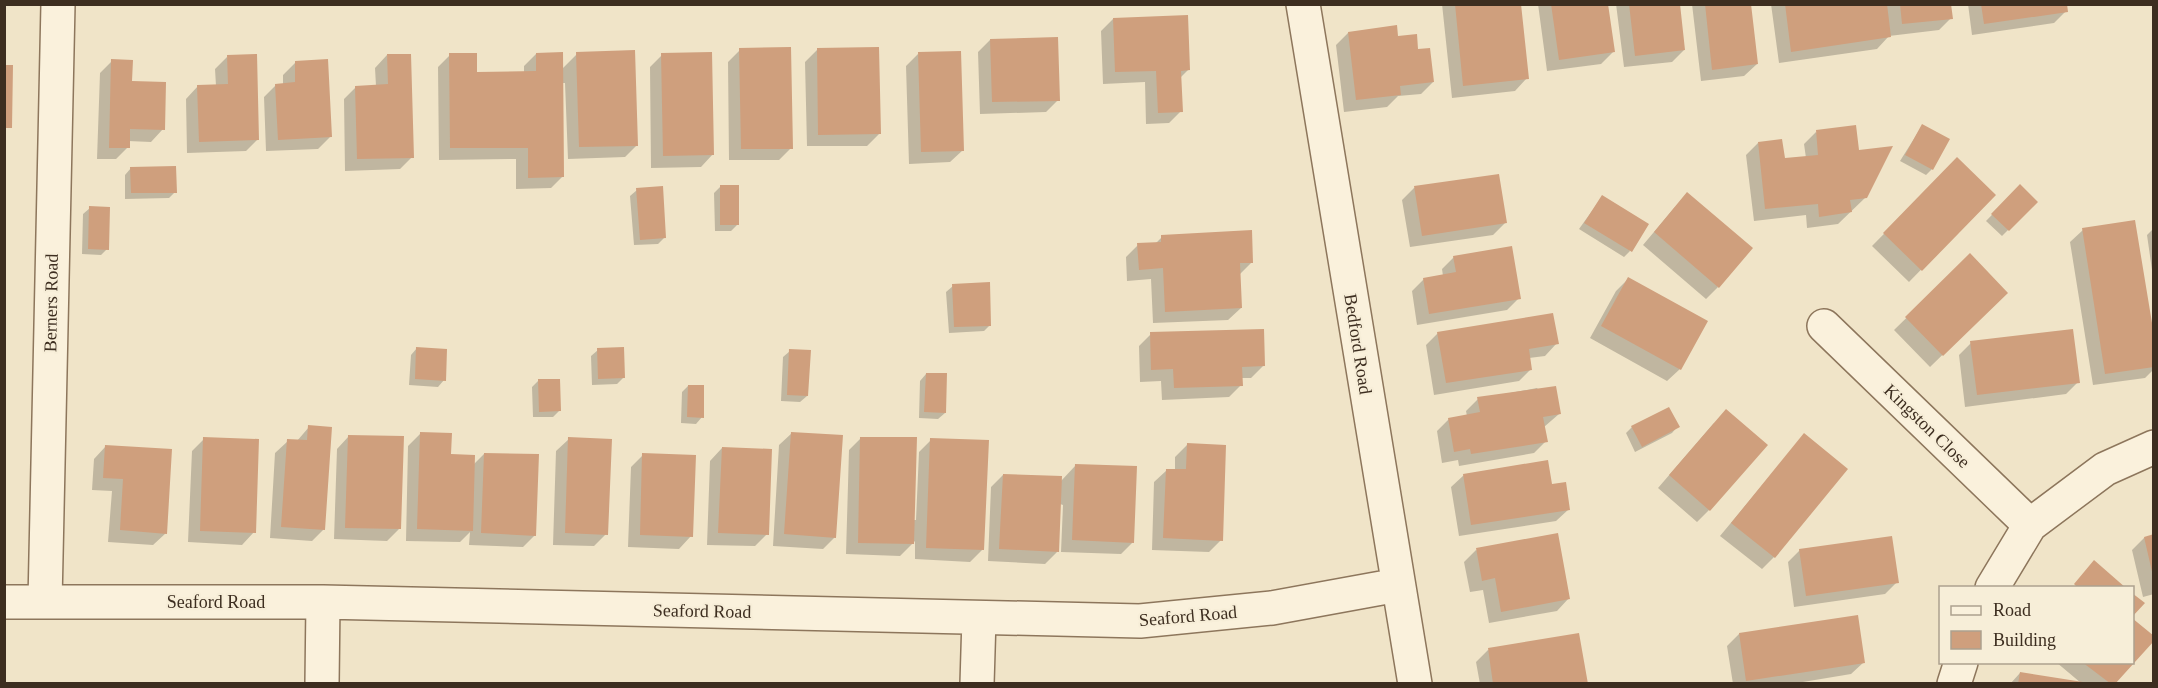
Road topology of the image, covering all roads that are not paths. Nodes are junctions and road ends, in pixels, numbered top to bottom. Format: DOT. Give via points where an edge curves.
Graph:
graph roads {
  1 [pos="58,4"];
  2 [pos="1303,4"];
  3 [pos="1824,326"];
  4 [pos="2154,447"];
  5 [pos="2030,525"];
  6 [pos="1398,585"];
  7 [pos="1993,586"];
  8 [pos="4,602"];
  9 [pos="45,602"];
  10 [pos="323,602"];
  11 [pos="979,618"];
  12 [pos="1961,664"];
  13 [pos="322,684"];
  14 [pos="977,684"];
  15 [pos="1415,684"];
  16 [pos="1954,684"];
  1 -- 9 [label="street, Berners Road"];
  2 -- 6 [label="street, Bedford Road"];
  3 -- 5 [label="street, Kingston Close"];
  4 -- 5 [label="street" via="2105,469"];
  5 -- 7 [label="street"];
  6 -- 11 [label="street, Seaford Road" via="1272,608 1140,621"];
  6 -- 15 [label="street, Bedford Road"];
  8 -- 9 [label="street, Seaford Road"];
  9 -- 10 [label="street, Seaford Road"];
  10 -- 11 [label="street, Seaford Road"];
  10 -- 13 [label="street"];
  11 -- 14 [label="street"];
  12 -- 16 [label="street"];
}
